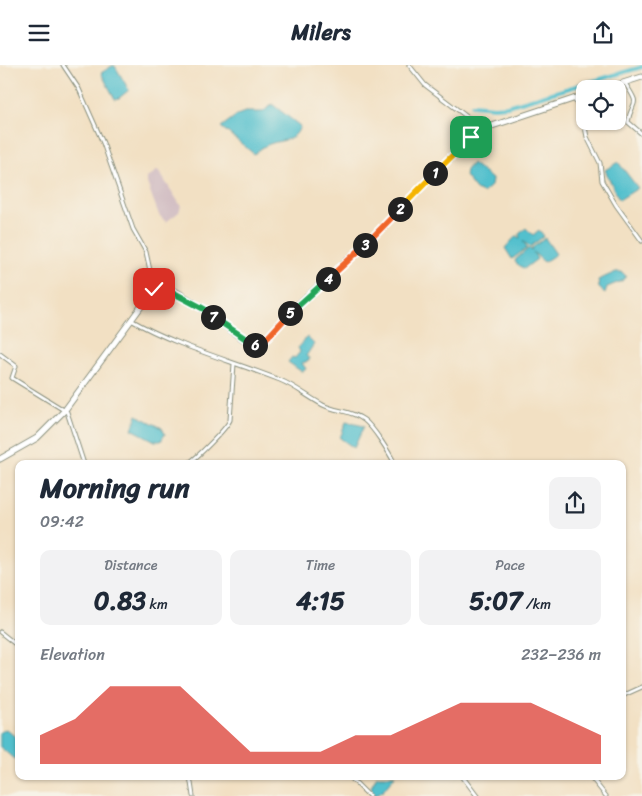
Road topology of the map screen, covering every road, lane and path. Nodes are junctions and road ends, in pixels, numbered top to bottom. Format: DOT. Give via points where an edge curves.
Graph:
graph roads {
  1 [pos="63,65"];
  2 [pos="409,65"];
  3 [pos="642,77"];
  4 [pos="626,82"];
  5 [pos="626,83"];
  6 [pos="574,98"];
  7 [pos="483,129"];
  8 [pos="642,134"];
  9 [pos="642,241"];
  10 [pos="154,289"];
  11 [pos="131,321"];
  12 [pos="0,354"];
  13 [pos="234,364"];
  14 [pos="65,410"];
  15 [pos="0,459"];
  16 [pos="83,460"];
  17 [pos="194,460"];
  18 [pos="392,460"];
  19 [pos="0,632"];
  20 [pos="15,644"];
  21 [pos="642,687"];
  22 [pos="626,694"];
  23 [pos="191,780"];
  24 [pos="353,780"];
  25 [pos="465,780"];
  26 [pos="593,780"];
  27 [pos="193,796"];
  28 [pos="369,796"];
  29 [pos="477,796"];
  30 [pos="606,796"];
  1 -- 10 [label="street" via="79,89 103,143 133,229 146,252"];
  2 -- 7 [label="street" via="425,85"];
  3 -- 4 [label="street"];
  5 -- 8 [label="street" via="638,99 628,122"];
  6 -- 7 [label="street"];
  6 -- 9 [label="street" via="600,163 602,181"];
  7 -- 10 [label="street" via="460,147 366,245 297,305 260,346 168,289"];
  10 -- 11 [label="street"];
  11 -- 13 [label="street" via="180,345"];
  11 -- 14 [label="street"];
  12 -- 14 [label="street" via="16,366 12,378"];
  13 -- 17 [label="street" via="230,420"];
  13 -- 18 [label="street" via="287,383 333,409 360,417"];
  14 -- 15 [label="street" via="37,438"];
  14 -- 16 [label="street"];
  19 -- 20 [label="street"];
  21 -- 22 [label="street"];
  23 -- 27 [label="street"];
  24 -- 28 [label="street"];
  25 -- 29 [label="street"];
  26 -- 30 [label="street"];
}
